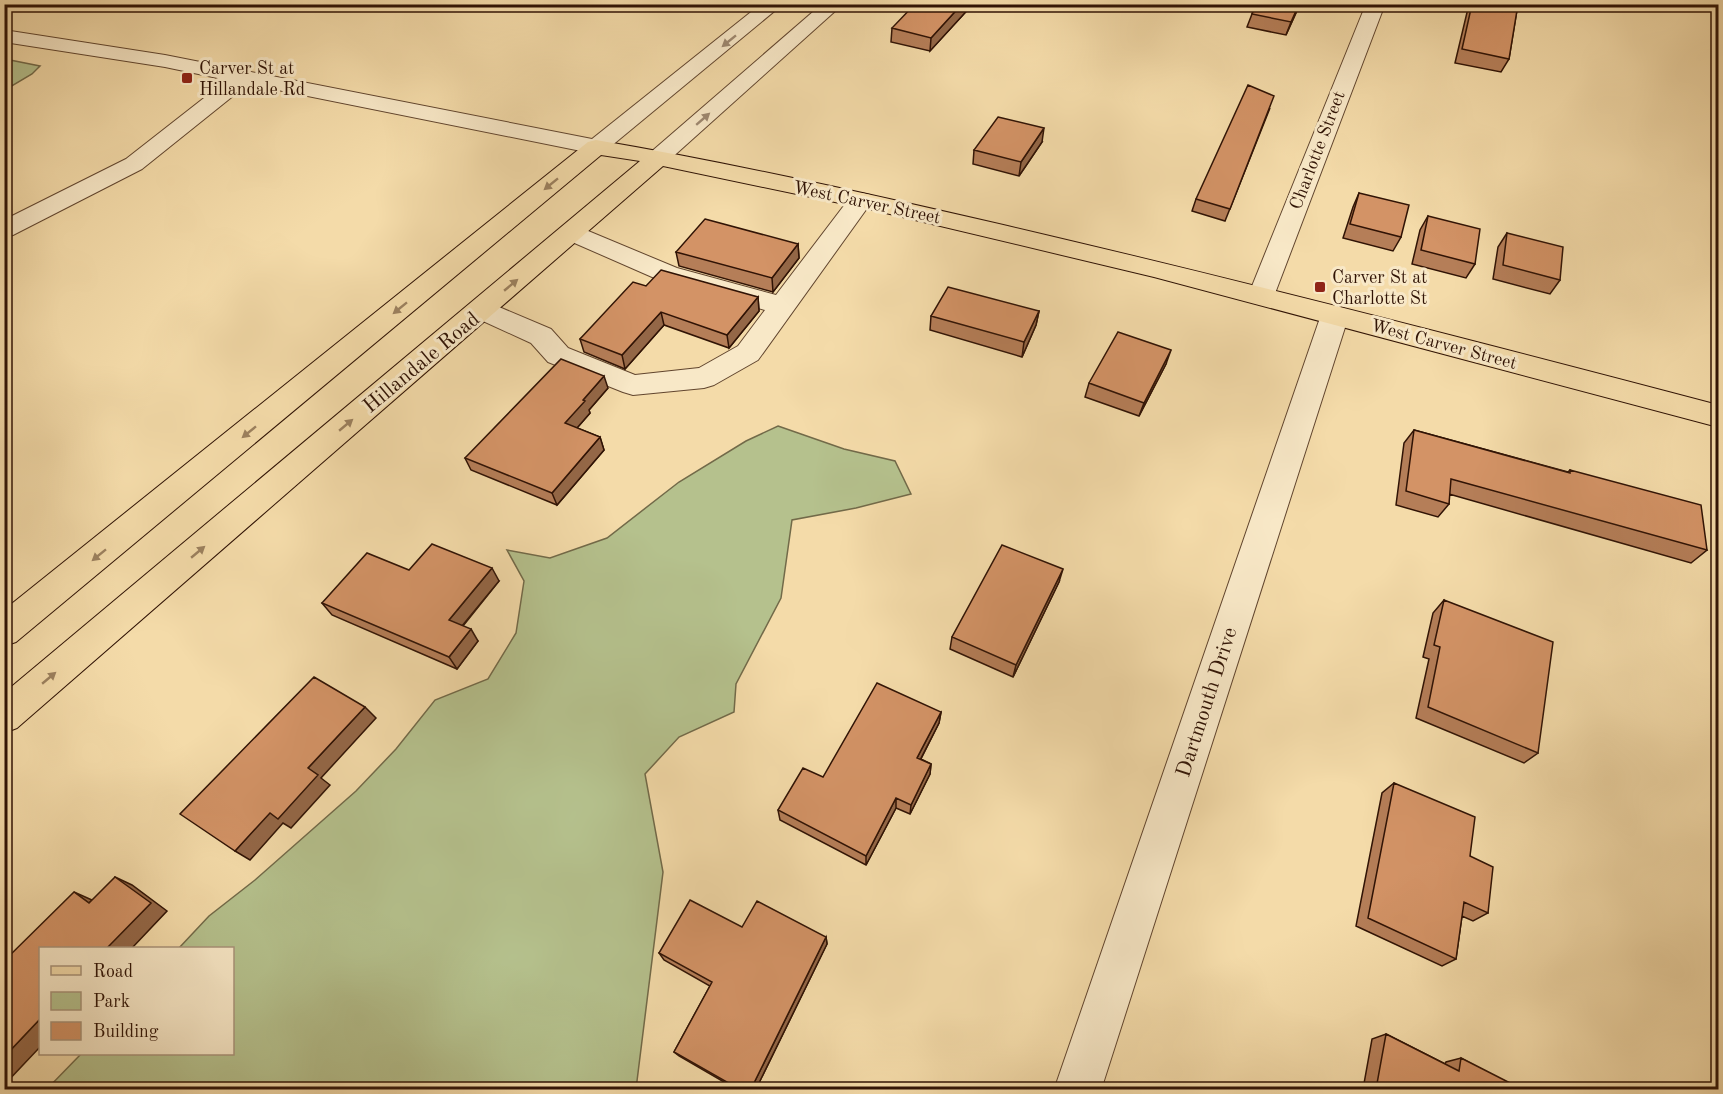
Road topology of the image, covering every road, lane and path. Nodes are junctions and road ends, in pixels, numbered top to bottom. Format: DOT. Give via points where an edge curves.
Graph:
graph roads {
  1 [pos="774,4"];
  2 [pos="834,4"];
  3 [pos="1376,4"];
  4 [pos="4,36"];
  5 [pos="244,77"];
  6 [pos="596,147"];
  7 [pos="659,157"];
  8 [pos="861,200"];
  9 [pos="4,230"];
  10 [pos="572,233"];
  11 [pos="1261,296"];
  12 [pos="782,306"];
  13 [pos="482,310"];
  14 [pos="1335,315"];
  15 [pos="1719,416"];
  16 [pos="4,632"];
  17 [pos="4,716"];
  18 [pos="1077,1089"];
  1 -- 6 [label="street, one-way"];
  7 -- 2 [label="street, Hillandale Road, one-way"];
  3 -- 11 [label="street, Charlotte Street"];
  4 -- 5 [label="street, West Carver Street"];
  5 -- 6 [label="street, West Carver Street"];
  5 -- 9 [label="street" via="134,164"];
  6 -- 7 [label="main road, West Carver Street"];
  6 -- 16 [label="main road, one-way"];
  7 -- 8 [label="main road, West Carver Street"];
  7 -- 10 [label="main road, Hillandale Road"];
  8 -- 11 [label="main road, West Carver Street"];
  8 -- 12 [label="street"];
  10 -- 12 [label="street" via="668,274"];
  13 -- 10 [label="main road, Hillandale Road, one-way"];
  11 -- 14 [label="main road, West Carver Street"];
  12 -- 13 [label="street" via="748,353 704,378 633,385 558,355 541,336"];
  17 -- 13 [label="main road, Hillandale Road, one-way"];
  14 -- 15 [label="main road, West Carver Street"];
  14 -- 18 [label="street, Dartmouth Drive"];
}
